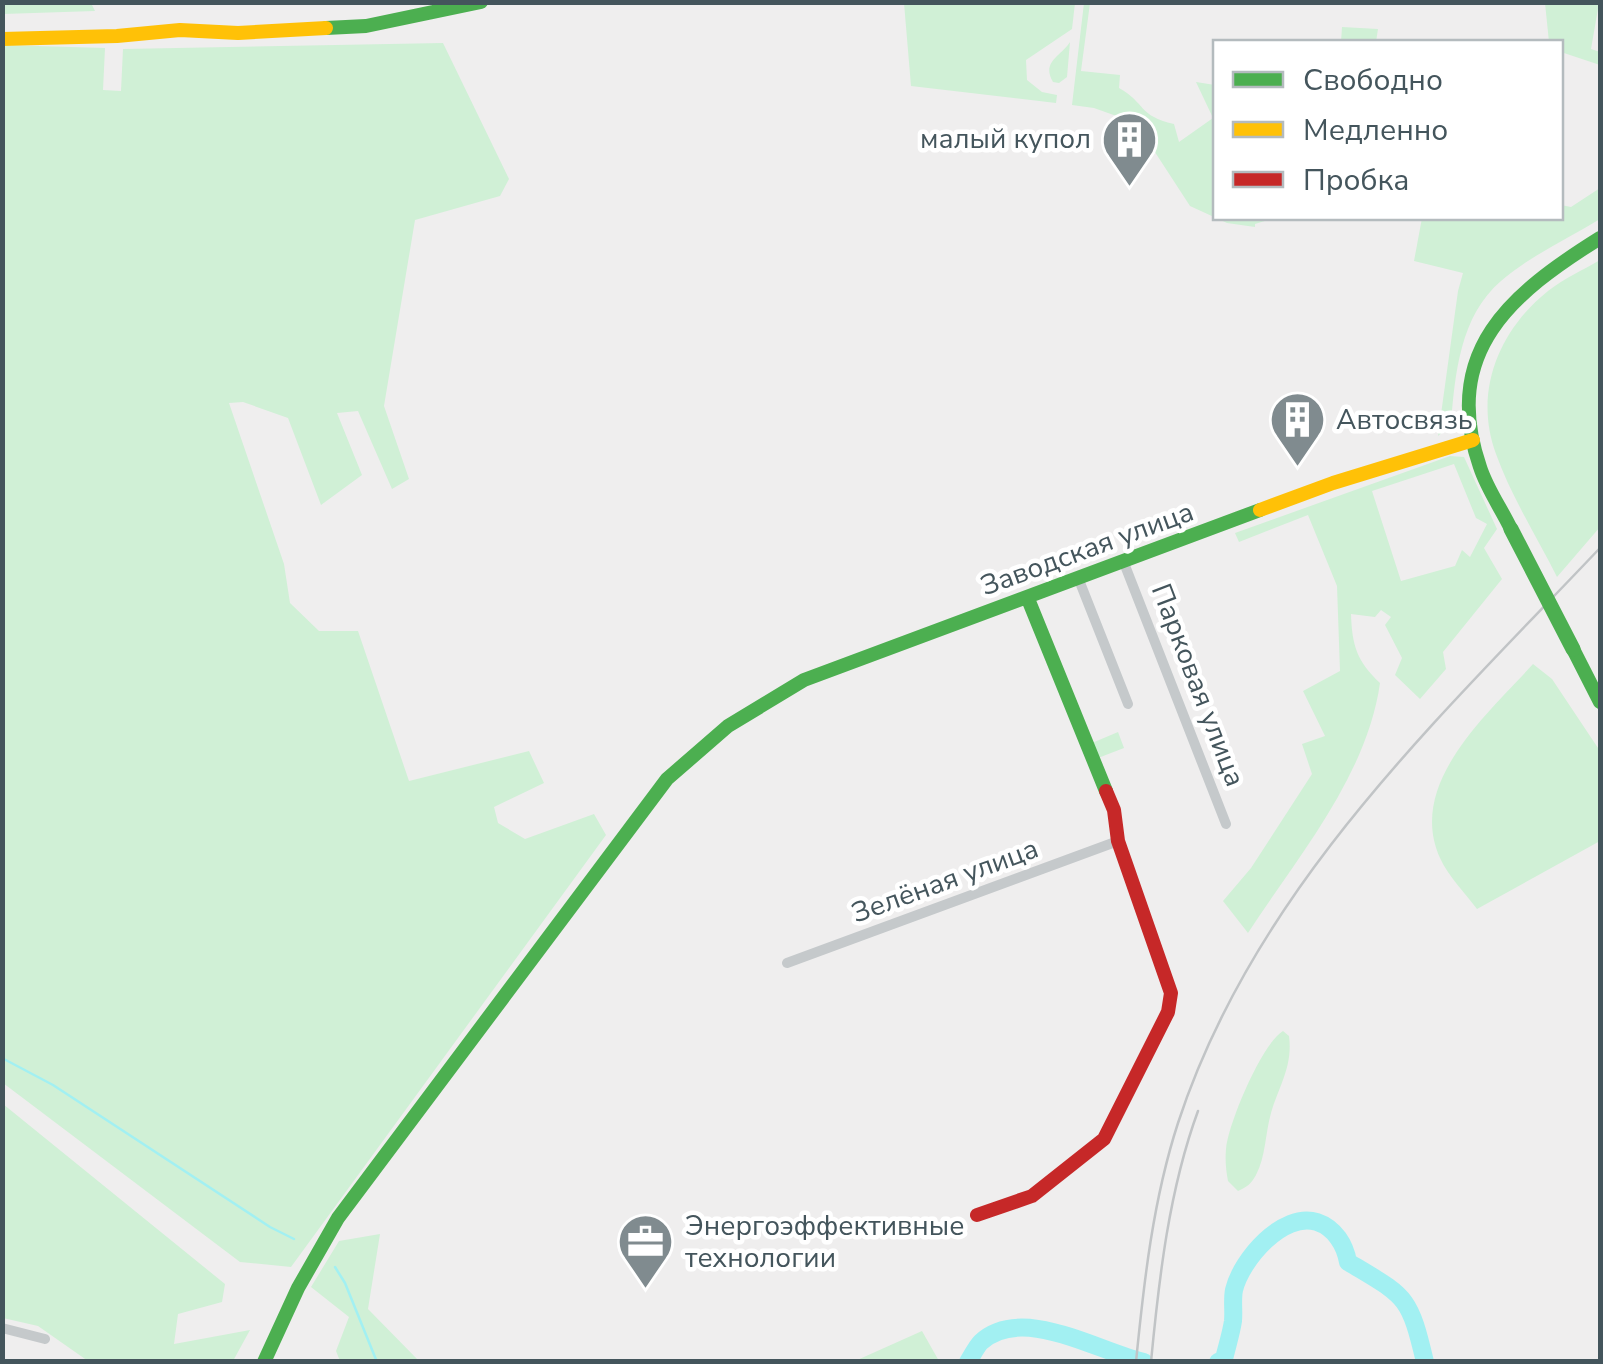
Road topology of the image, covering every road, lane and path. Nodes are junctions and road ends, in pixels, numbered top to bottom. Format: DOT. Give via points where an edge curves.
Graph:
graph roads {
  1 [pos="481,2"];
  2 [pos="2,39"];
  3 [pos="1600,238"];
  4 [pos="1473,440"];
  5 [pos="1124,563"];
  6 [pos="1079,580"];
  7 [pos="1028,598"];
  8 [pos="1600,702"];
  9 [pos="1128,704"];
  10 [pos="1226,824"];
  11 [pos="1118,841"];
  12 [pos="787,963"];
  13 [pos="978,1215"];
  14 [pos="2,1328"];
  15 [pos="44,1339"];
  16 [pos="264,1362"];
  1 -- 2 [label="main road" via="366,26"];
  3 -- 4 [label="main road" via="1530,284 1494,321 1470,368"];
  4 -- 5 [label="main road, Заводская улица" via="1333,484"];
  4 -- 8 [label="main road, bridge" via="1482,474"];
  5 -- 6 [label="main road, Заводская улица"];
  5 -- 10 [label="street, Парковая улица"];
  6 -- 7 [label="main road, Заводская улица"];
  6 -- 9 [label="street"];
  7 -- 11 [label="main road" via="1114,810"];
  7 -- 16 [label="main road, Заводская улица" via="804,680 728,726 667,779 350,1203 298,1288"];
  11 -- 12 [label="street, Зелёная улица"];
  11 -- 13 [label="main road" via="1171,993 1168,1012 1104,1139 1032,1196"];
  14 -- 15 [label="street"];
}
